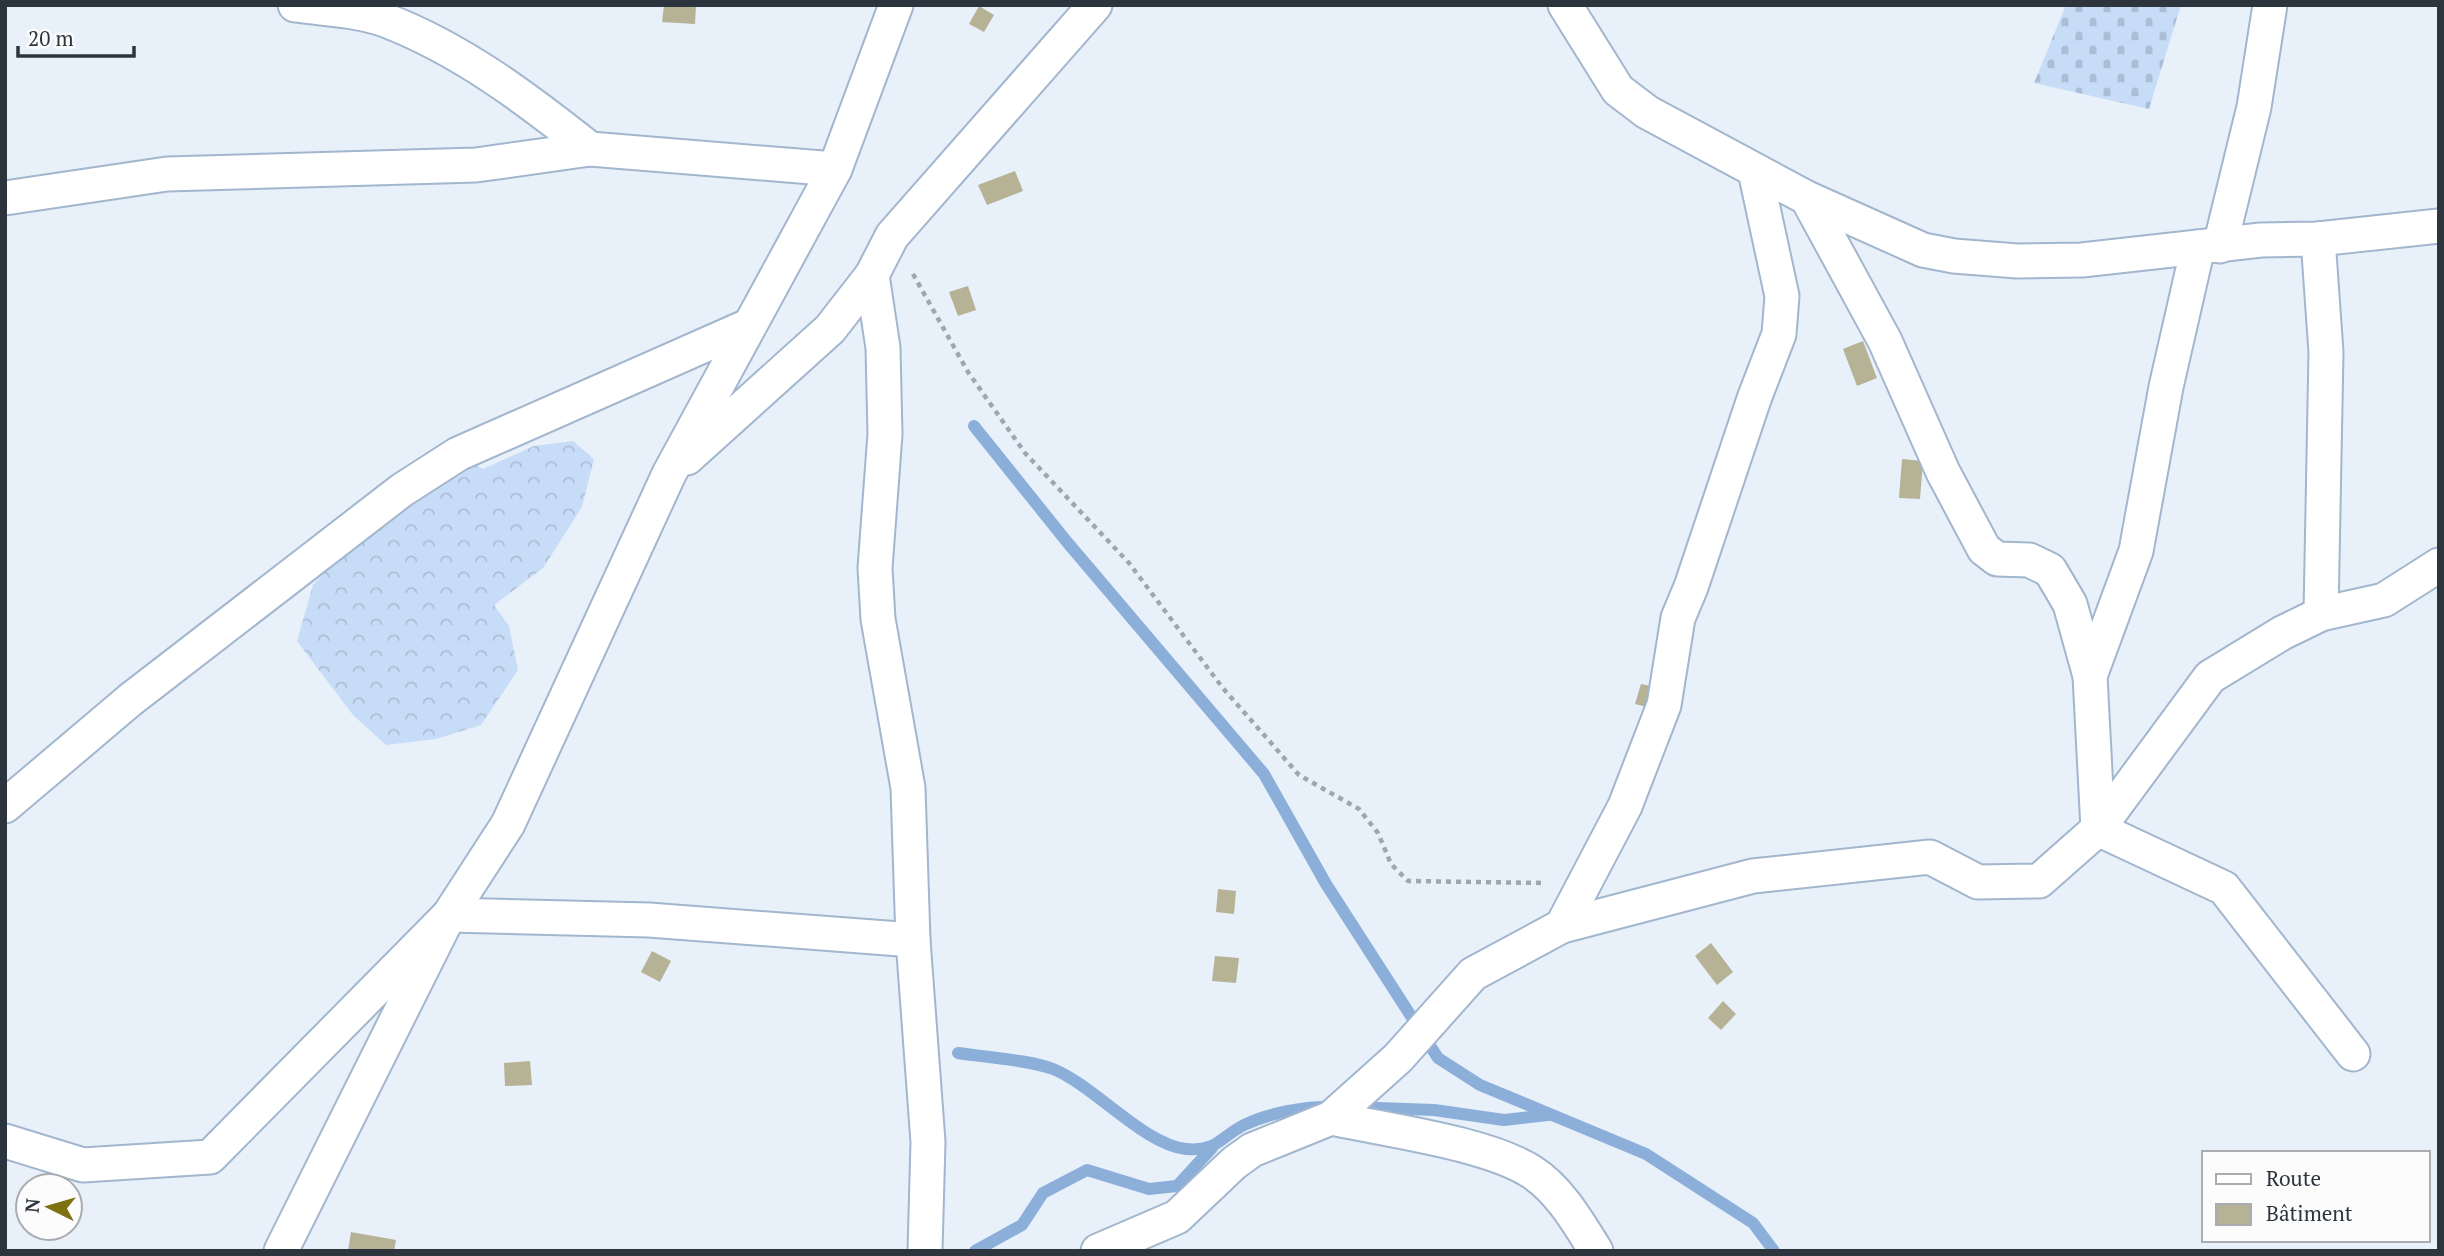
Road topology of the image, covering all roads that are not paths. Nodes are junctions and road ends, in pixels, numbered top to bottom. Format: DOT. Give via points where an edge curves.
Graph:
graph roads {
  1 [pos="295,5"];
  2 [pos="896,5"];
  3 [pos="1095,5"];
  4 [pos="1565,5"];
  5 [pos="2282,5"];
  6 [pos="2267,20"];
  7 [pos="590,149"];
  8 [pos="835,169"];
  9 [pos="1755,171"];
  10 [pos="5,198"];
  11 [pos="1807,198"];
  12 [pos="2439,226"];
  13 [pos="2318,239"];
  14 [pos="2209,246"];
  15 [pos="872,275"];
  16 [pos="748,326"];
  17 [pos="669,474"];
  18 [pos="2439,565"];
  19 [pos="2321,614"];
  20 [pos="2090,676"];
  21 [pos="5,806"];
  22 [pos="2098,830"];
  23 [pos="449,915"];
  24 [pos="1563,926"];
  25 [pos="913,940"];
  26 [pos="2353,1054"];
  27 [pos="1331,1118"];
  28 [pos="5,1141"];
  29 [pos="281,1251"];
  30 [pos="925,1251"];
  31 [pos="1098,1251"];
  32 [pos="1596,1251"];
  1 -- 7 [label="street" via="383,19 462,58 519,93"];
  2 -- 8 [label="street"];
  3 -- 15 [label="street" via="892,236"];
  4 -- 9 [label="street" via="1618,90 1647,112"];
  5 -- 6 [label="street"];
  6 -- 14 [label="street" via="2254,107"];
  7 -- 8 [label="street"];
  7 -- 10 [label="street" via="476,165 167,174"];
  8 -- 16 [label="street"];
  9 -- 11 [label="street"];
  9 -- 24 [label="street" via="1782,296 1779,334 1678,618 1664,705 1625,806"];
  11 -- 14 [label="street" via="1923,250 1954,256 2082,260"];
  11 -- 20 [label="street" via="1885,341 1943,472 1984,549 1997,559 2029,560 2050,570 2070,604"];
  12 -- 13 [label="street"];
  13 -- 14 [label="street"];
  13 -- 19 [label="street" via="2326,352"];
  14 -- 20 [label="street" via="2166,387 2136,551"];
  15 -- 17 [label="street" via="830,329"];
  15 -- 25 [label="street" via="883,348 886,434 875,568 878,619 908,788"];
  16 -- 17 [label="street"];
  16 -- 21 [label="street" via="458,454 402,490 130,700"];
  17 -- 23 [label="street" via="508,824"];
  18 -- 19 [label="street" via="2384,600"];
  19 -- 22 [label="street" via="2210,677"];
  20 -- 22 [label="street"];
  22 -- 24 [label="street" via="2039,881 1978,882 1930,857 1753,876"];
  22 -- 26 [label="street" via="2224,888"];
  23 -- 25 [label="street" via="649,920"];
  23 -- 28 [label="street" via="210,1157 83,1165"];
  23 -- 29 [label="street"];
  24 -- 27 [label="street" via="1473,974 1398,1058"];
  25 -- 30 [label="street" via="928,1142"];
  27 -- 31 [label="street" via="1252,1150 1177,1217"];
  27 -- 32 [label="street" via="1495,1155 1533,1173 1571,1212"];
}
